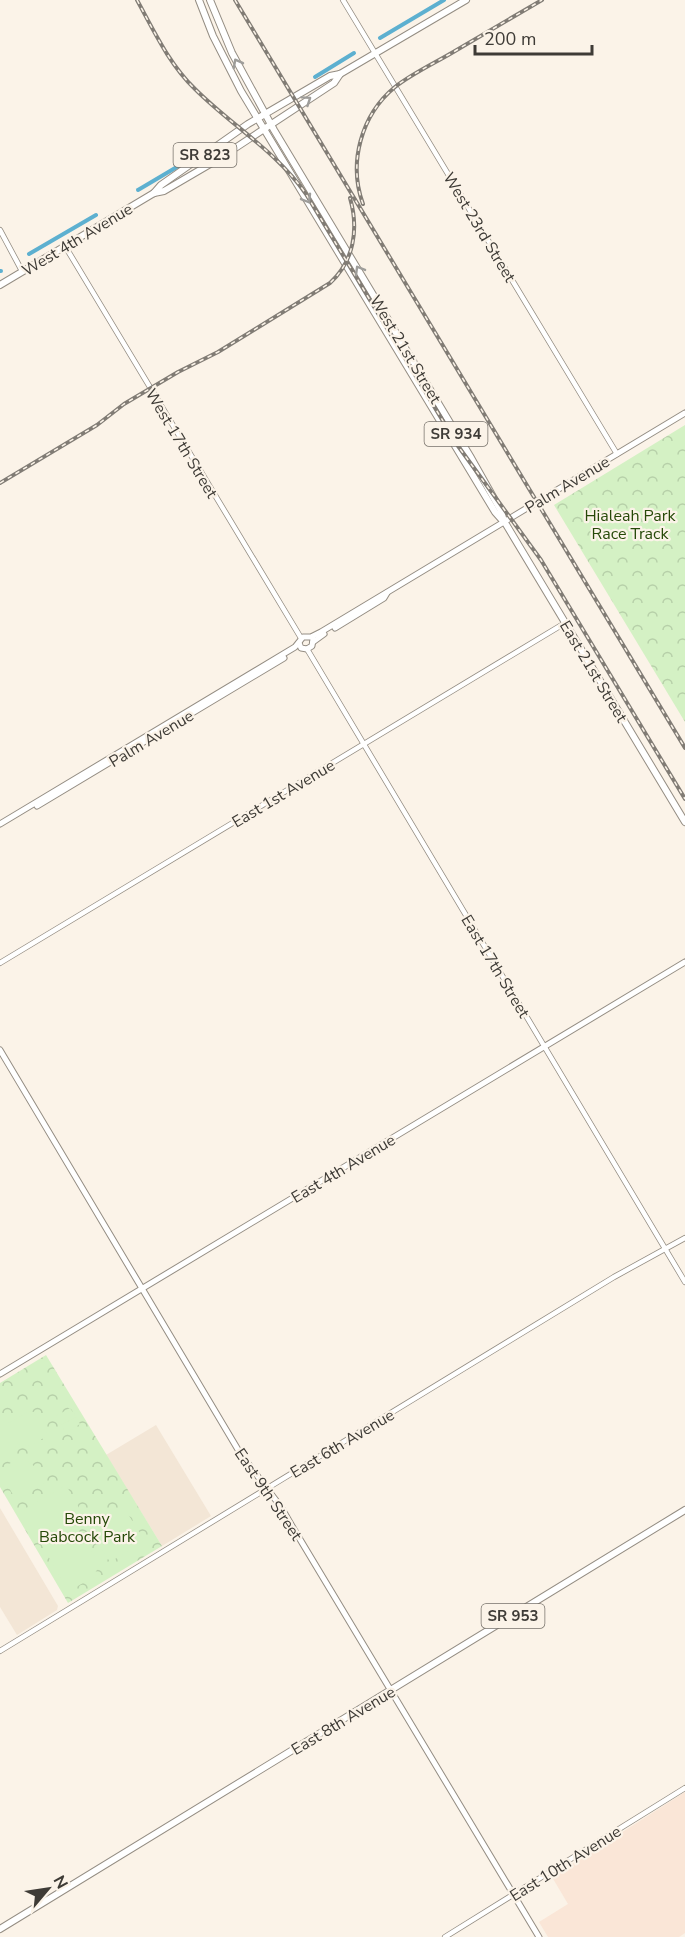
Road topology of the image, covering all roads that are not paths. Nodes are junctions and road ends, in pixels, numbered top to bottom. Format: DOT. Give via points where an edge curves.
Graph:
graph roads {
  1 [pos="199,0"];
  2 [pos="210,0"];
  3 [pos="343,0"];
  4 [pos="466,0"];
  5 [pos="375,54"];
  6 [pos="340,74"];
  7 [pos="266,114"];
  8 [pos="258,118"];
  9 [pos="272,125"];
  10 [pos="265,129"];
  11 [pos="154,193"];
  12 [pos="0,231"];
  13 [pos="65,246"];
  14 [pos="22,271"];
  15 [pos="0,285"];
  16 [pos="685,413"];
  17 [pos="618,454"];
  18 [pos="504,521"];
  19 [pos="565,623"];
  20 [pos="312,639"];
  21 [pos="302,645"];
  22 [pos="364,745"];
  23 [pos="685,822"];
  24 [pos="0,826"];
  25 [pos="685,962"];
  26 [pos="0,963"];
  27 [pos="544,1047"];
  28 [pos="0,1050"];
  29 [pos="685,1239"];
  30 [pos="665,1249"];
  31 [pos="685,1282"];
  32 [pos="142,1289"];
  33 [pos="0,1374"];
  34 [pos="266,1489"];
  35 [pos="685,1510"];
  36 [pos="0,1651"];
  37 [pos="392,1691"];
  38 [pos="685,1788"];
  39 [pos="514,1896"];
  40 [pos="0,1929"];
  41 [pos="445,1937"];
  42 [pos="538,1937"];
  1 -- 8 [label="main road, SR 934" via="223,57"];
  7 -- 2 [label="main road, SR 934, one-way" via="232,53"];
  3 -- 5 [label="street, West 23rd Street"];
  4 -- 5 [label="main road, West 4th Avenue / SR 823"];
  5 -- 6 [label="main road, West 4th Avenue / SR 823"];
  5 -- 17 [label="street, West 23rd Street"];
  6 -- 7 [label="main road, West 4th Avenue / SR 823"];
  9 -- 6 [label="main road, West 4th Avenue / SR 823, one-way"];
  7 -- 8 [label="main road, West 4th Avenue / SR 823"];
  7 -- 9 [label="main road, West 21st Street / SR 934"];
  8 -- 10 [label="main road, West 21st Street / SR 934"];
  8 -- 11 [label="main road, West 4th Avenue / SR 823"];
  9 -- 10 [label="main road, West 4th Avenue / SR 823"];
  18 -- 9 [label="main road, West 21st Street / SR 934, one-way" via="470,456"];
  10 -- 11 [label="main road, West 4th Avenue / SR 823" via="164,192"];
  10 -- 18 [label="main road, West 21st Street / SR 934, one-way" via="498,517"];
  11 -- 13 [label="main road, West 4th Avenue / SR 823"];
  12 -- 14 [label="street"];
  13 -- 14 [label="main road, West 4th Avenue / SR 823"];
  13 -- 21 [label="street, West 17th Street"];
  14 -- 15 [label="main road, West 4th Avenue / SR 823"];
  16 -- 17 [label="main road, Palm Avenue"];
  17 -- 18 [label="main road, Palm Avenue"];
  18 -- 19 [label="main road, East 21st Street / SR 934"];
  18 -- 20 [label="main road, Palm Avenue"];
  19 -- 22 [label="street, East 1st Avenue"];
  19 -- 23 [label="main road, East 21st Street / SR 934"];
  20 -- 21 [label="main road" via="306,636"];
  20 -- 21 [label="main road" via="311,647"];
  21 -- 22 [label="street, East 17th Street"];
  21 -- 24 [label="main road, Palm Avenue"];
  22 -- 26 [label="street, East 1st Avenue"];
  22 -- 27 [label="street, East 17th Street"];
  25 -- 27 [label="main road, East 4th Avenue"];
  27 -- 30 [label="street, East 17th Street"];
  27 -- 32 [label="main road, East 4th Avenue"];
  28 -- 32 [label="main road, East 9th Street"];
  29 -- 30 [label="street, East 6th Avenue"];
  30 -- 31 [label="street, East 17th Street"];
  30 -- 34 [label="street, East 6th Avenue"];
  32 -- 33 [label="main road, East 4th Avenue"];
  32 -- 34 [label="main road, East 9th Street" via="240,1453"];
  34 -- 36 [label="street, East 6th Avenue"];
  34 -- 37 [label="main road, East 9th Street"];
  35 -- 37 [label="main road, East 8th Avenue / SR 953"];
  37 -- 39 [label="main road, East 9th Street"];
  37 -- 40 [label="main road, East 8th Avenue / SR 953"];
  38 -- 39 [label="street, East 10th Avenue"];
  39 -- 41 [label="street, East 10th Avenue"];
  39 -- 42 [label="main road, East 9th Street"];
}
